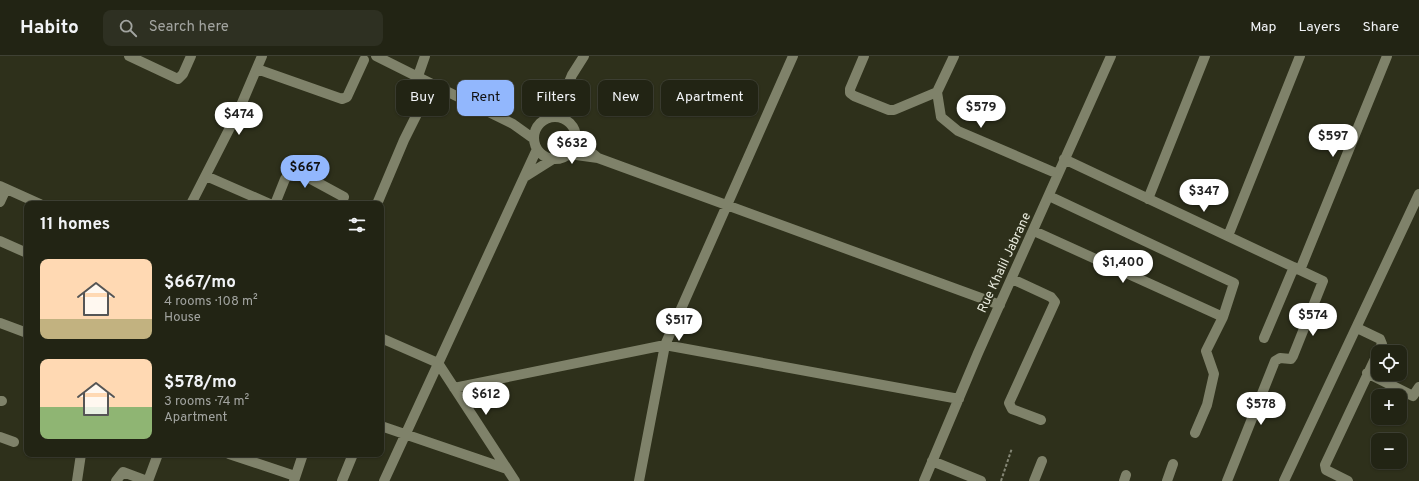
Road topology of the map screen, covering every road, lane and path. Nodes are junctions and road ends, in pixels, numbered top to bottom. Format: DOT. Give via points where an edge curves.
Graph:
graph roads {
  1 [pos="129,56"];
  2 [pos="191,56"];
  3 [pos="262,56"];
  4 [pos="376,56"];
  5 [pos="425,56"];
  6 [pos="584,56"];
  7 [pos="792,56"];
  8 [pos="864,56"];
  9 [pos="954,56"];
  10 [pos="1111,56"];
  11 [pos="1205,56"];
  12 [pos="1300,56"];
  13 [pos="1387,56"];
  14 [pos="364,60"];
  15 [pos="257,70"];
  16 [pos="418,76"];
  17 [pos="425,80"];
  18 [pos="570,80"];
  19 [pos="449,92"];
  20 [pos="937,92"];
  21 [pos="416,116"];
  22 [pos="554,116"];
  23 [pos="565,116"];
  24 [pos="566,119"];
  25 [pos="513,124"];
  26 [pos="537,126"];
  27 [pos="577,140"];
  28 [pos="535,144"];
  29 [pos="569,154"];
  30 [pos="598,158"];
  31 [pos="553,159"];
  32 [pos="1064,159"];
  33 [pos="1058,174"];
  34 [pos="206,176"];
  35 [pos="526,176"];
  36 [pos="3,187"];
  37 [pos="1419,194"];
  38 [pos="1049,196"];
  39 [pos="344,197"];
  40 [pos="1148,199"];
  41 [pos="33,201"];
  42 [pos="193,201"];
  43 [pos="263,201"];
  44 [pos="276,201"];
  45 [pos="378,201"];
  46 [pos="0,202"];
  47 [pos="728,206"];
  48 [pos="1034,231"];
  49 [pos="1228,236"];
  50 [pos="0,241"];
  51 [pos="24,252"];
  52 [pos="1297,268"];
  53 [pos="1012,279"];
  54 [pos="1000,305"];
  55 [pos="1222,317"];
  56 [pos="0,323"];
  57 [pos="1357,328"];
  58 [pos="24,332"];
  59 [pos="1264,338"];
  60 [pos="384,339"];
  61 [pos="665,345"];
  62 [pos="438,363"];
  63 [pos="1367,373"];
  64 [pos="1419,387"];
  65 [pos="454,388"];
  66 [pos="959,399"];
  67 [pos="1041,420"];
  68 [pos="384,427"];
  69 [pos="1195,433"];
  70 [pos="405,434"];
  71 [pos="0,437"];
  72 [pos="14,442"];
  73 [pos="1012,448"];
  74 [pos="81,457"];
  75 [pos="157,457"];
  76 [pos="237,457"];
  77 [pos="302,457"];
  78 [pos="352,457"];
  79 [pos="932,460"];
  80 [pos="1042,461"];
  81 [pos="1173,464"];
  82 [pos="507,469"];
  83 [pos="295,479"];
  84 [pos="77,481"];
  85 [pos="116,481"];
  86 [pos="148,481"];
  87 [pos="342,481"];
  88 [pos="384,481"];
  89 [pos="516,481"];
  90 [pos="639,481"];
  91 [pos="924,481"];
  92 [pos="981,481"];
  93 [pos="1001,481"];
  94 [pos="1034,481"];
  95 [pos="1167,481"];
  96 [pos="1228,481"];
  97 [pos="1284,481"];
  98 [pos="1348,481"];
  1 -- 2 [label="street" via="178,79"];
  3 -- 15 [label="street"];
  4 -- 16 [label="street"];
  5 -- 16 [label="street"];
  6 -- 18 [label="street"];
  7 -- 47 [label="street"];
  8 -- 20 [label="street" via="850,89 854,96 894,110"];
  9 -- 20 [label="street"];
  10 -- 32 [label="street, Rue Khalil Jabrane"];
  11 -- 40 [label="street"];
  12 -- 49 [label="street"];
  13 -- 52 [label="street"];
  14 -- 15 [label="street" via="346,97 342,99"];
  15 -- 34 [label="street"];
  16 -- 17 [label="street"];
  19 -- 25 [label="street"];
  20 -- 33 [label="street" via="941,117 958,131"];
  21 -- 45 [label="street"];
  22 -- 24 [label="street"];
  22 -- 26 [label="street" via="544,119"];
  23 -- 24 [label="street"];
  24 -- 27 [label="street" via="574,128"];
  25 -- 26 [label="street"];
  25 -- 28 [label="street"];
  26 -- 28 [label="street"];
  27 -- 29 [label="street"];
  27 -- 30 [label="street"];
  28 -- 31 [label="street" via="544,156"];
  28 -- 35 [label="street"];
  29 -- 30 [label="street"];
  29 -- 31 [label="street"];
  30 -- 47 [label="street"];
  31 -- 35 [label="street"];
  32 -- 33 [label="street, Rue Khalil Jabrane"];
  32 -- 40 [label="street"];
  33 -- 38 [label="street, Rue Khalil Jabrane"];
  34 -- 42 [label="street"];
  34 -- 43 [label="street"];
  35 -- 62 [label="street"];
  36 -- 41 [label="street"];
  36 -- 46 [label="street"];
  37 -- 57 [label="street"];
  38 -- 48 [label="street, Rue Khalil Jabrane"];
  38 -- 55 [label="street" via="1234,282"];
  39 -- 44 [label="street" via="298,172 292,172 285,179"];
  40 -- 49 [label="street"];
  47 -- 54 [label="street"];
  47 -- 61 [label="street"];
  48 -- 53 [label="street, Rue Khalil Jabrane"];
  48 -- 55 [label="street"];
  49 -- 52 [label="street"];
  50 -- 51 [label="street"];
  52 -- 59 [label="street"];
  52 -- 96 [label="street" via="1322,280 1323,283 1292,359 1275,360"];
  53 -- 54 [label="street, Rue Khalil Jabrane"];
  53 -- 67 [label="street" via="1051,297 1055,302 1009,404 1012,409"];
  54 -- 66 [label="street, Rue Khalil Jabrane"];
  55 -- 69 [label="street" via="1206,351 1214,374 1207,405"];
  56 -- 58 [label="street"];
  57 -- 63 [label="street" via="1382,341"];
  57 -- 97 [label="street"];
  60 -- 62 [label="street"];
  61 -- 65 [label="street"];
  61 -- 66 [label="street"];
  61 -- 90 [label="street"];
  62 -- 65 [label="street"];
  62 -- 70 [label="street"];
  63 -- 64 [label="street" via="1413,396"];
  63 -- 98 [label="street" via="1325,465 1326,470"];
  65 -- 82 [label="street"];
  66 -- 79 [label="street, Rue Khalil Jabrane"];
  68 -- 70 [label="street"];
  70 -- 82 [label="street"];
  70 -- 88 [label="street"];
  71 -- 72 [label="street"];
  73 -- 93 [label="path"];
  74 -- 84 [label="street"];
  75 -- 86 [label="street"];
  76 -- 83 [label="street"];
  77 -- 83 [label="street"];
  78 -- 87 [label="street"];
  79 -- 91 [label="street, Rue Khalil Jabrane"];
  79 -- 92 [label="street"];
  80 -- 94 [label="street"];
  81 -- 95 [label="street"];
  82 -- 89 [label="street"];
  85 -- 86 [label="street" via="123,472"];
}
